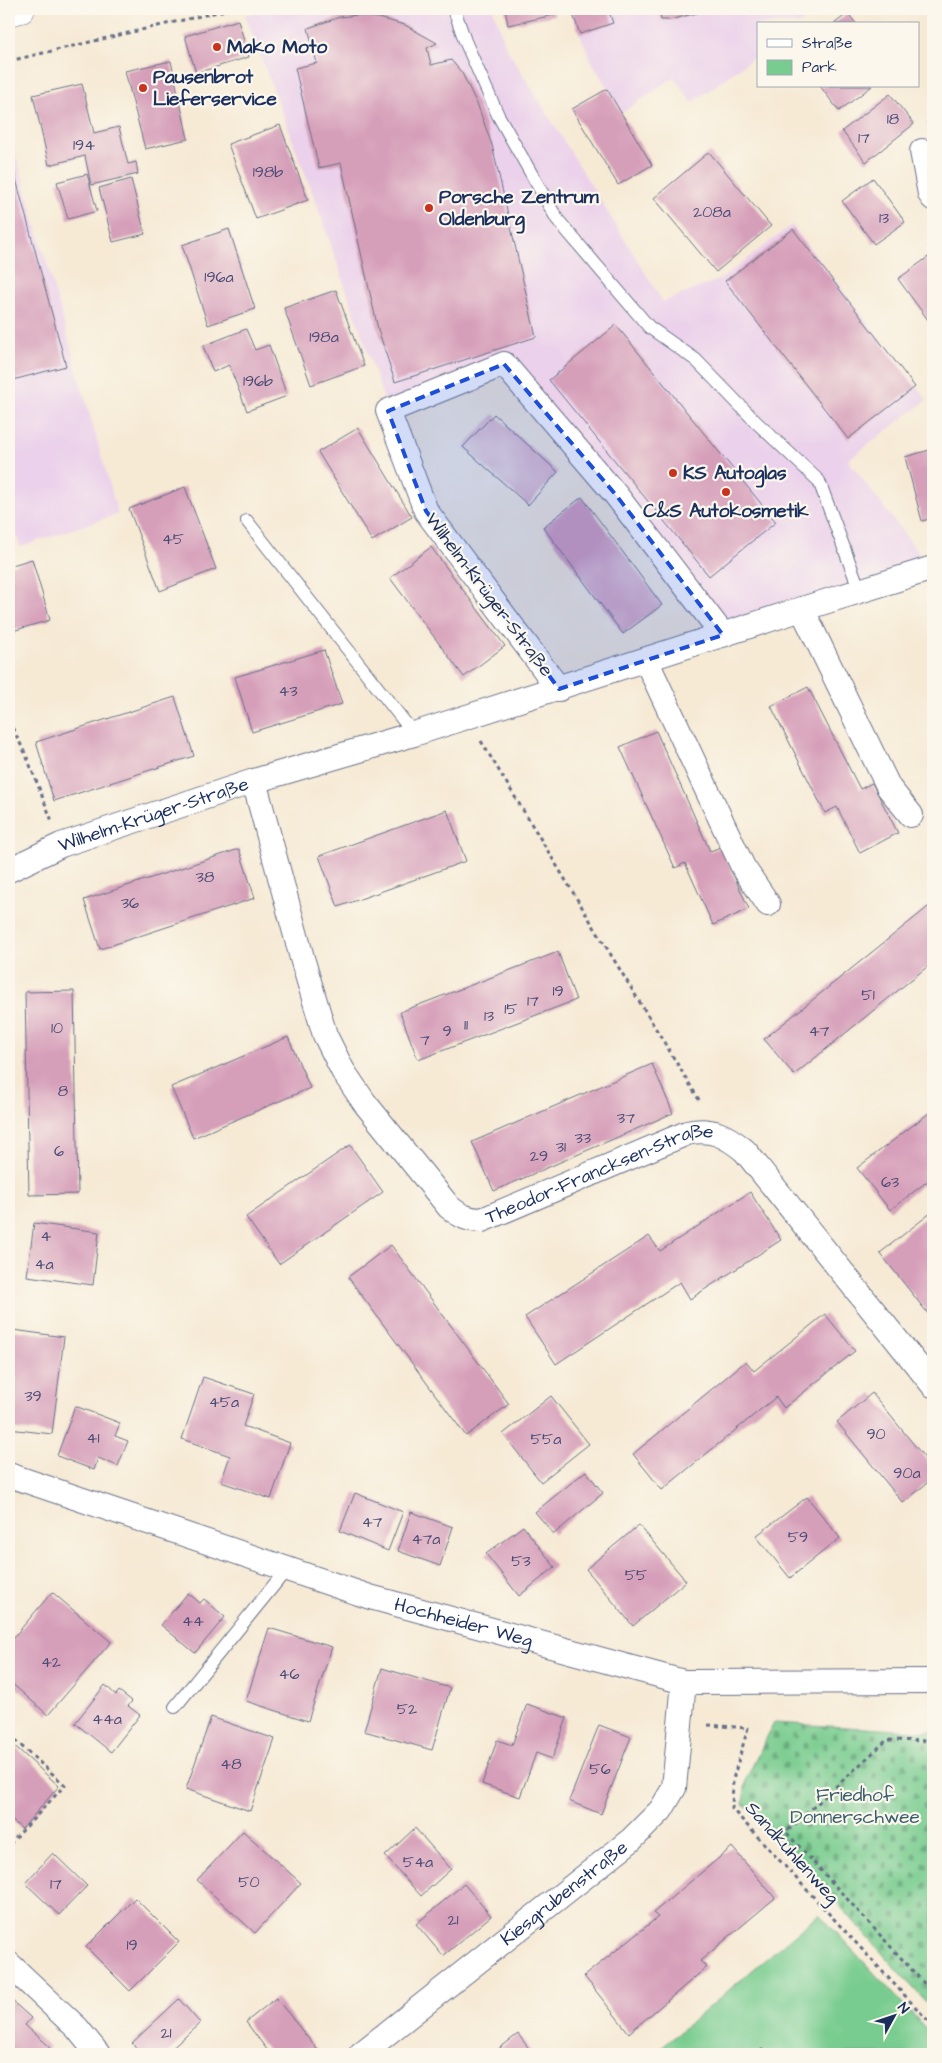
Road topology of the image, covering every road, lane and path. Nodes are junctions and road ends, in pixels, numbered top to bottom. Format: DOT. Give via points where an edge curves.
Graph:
graph roads {
  1 [pos="21,9"];
  2 [pos="230,9"];
  3 [pos="454,9"];
  4 [pos="9,12"];
  5 [pos="9,60"];
  6 [pos="922,151"];
  7 [pos="933,198"];
  8 [pos="247,521"];
  9 [pos="933,568"];
  10 [pos="860,591"];
  11 [pos="802,609"];
  12 [pos="723,635"];
  13 [pos="646,660"];
  14 [pos="559,689"];
  15 [pos="469,716"];
  16 [pos="9,721"];
  17 [pos="414,734"];
  18 [pos="254,782"];
  19 [pos="911,815"];
  20 [pos="61,845"];
  21 [pos="9,870"];
  22 [pos="768,904"];
  23 [pos="720,1133"];
  24 [pos="931,1379"];
  25 [pos="9,1475"];
  26 [pos="287,1569"];
  27 [pos="933,1681"];
  28 [pos="684,1682"];
  29 [pos="175,1707"];
  30 [pos="680,1723"];
  31 [pos="9,1735"];
  32 [pos="933,1740"];
  33 [pos="9,1845"];
  34 [pos="9,1964"];
  35 [pos="933,1993"];
  36 [pos="933,2026"];
  37 [pos="761,2049"];
  38 [pos="98,2054"];
  39 [pos="361,2054"];
  40 [pos="766,2054"];
  1 -- 4 [label="street"];
  2 -- 5 [label="path"];
  3 -- 10 [label="lane" via="498,114 557,219 649,327 696,360 819,481"];
  6 -- 7 [label="street"];
  8 -- 17 [label="lane"];
  9 -- 10 [label="street, Wilhelm-Krüger-Straße"];
  10 -- 11 [label="street, Wilhelm-Krüger-Straße"];
  11 -- 12 [label="street, Wilhelm-Krüger-Straße"];
  11 -- 19 [label="street" via="888,788"];
  12 -- 13 [label="street, Wilhelm-Krüger-Straße"];
  12 -- 14 [label="street, Wilhelm-Krüger-Straße" via="616,495 504,364 388,411 426,512"];
  13 -- 14 [label="street, Wilhelm-Krüger-Straße"];
  13 -- 22 [label="street" via="743,867"];
  14 -- 15 [label="street, Wilhelm-Krüger-Straße"];
  15 -- 17 [label="street, Wilhelm-Krüger-Straße"];
  15 -- 23 [label="path" via="488,755"];
  16 -- 20 [label="path" via="26,755"];
  17 -- 18 [label="street, Wilhelm-Krüger-Straße"];
  18 -- 20 [label="street, Wilhelm-Krüger-Straße"];
  18 -- 23 [label="street, Theodor-Francksen-Straße" via="325,1035 343,1071 364,1102 434,1191 459,1216 482,1220 687,1133 697,1130"];
  20 -- 21 [label="street, Wilhelm-Krüger-Straße"];
  23 -- 24 [label="street, Theodor-Francksen-Straße" via="745,1151"];
  25 -- 26 [label="street, Hochheider Weg"];
  26 -- 28 [label="street, Hochheider Weg" via="370,1597"];
  26 -- 29 [label="lane"];
  27 -- 28 [label="street, Hochheider Weg"];
  28 -- 30 [label="street, Kiesgrubenstraße"];
  30 -- 36 [label="path, Sandkuhlenweg" via="748,1728 733,1779 732,1809"];
  30 -- 39 [label="street, Kiesgrubenstraße" via="674,1788 661,1810 631,1840"];
  31 -- 33 [label="path" via="64,1785"];
  32 -- 35 [label="path" via="887,1740 786,1832"];
  34 -- 38 [label="street" via="77,2028"];
  37 -- 40 [label="path"];
}
